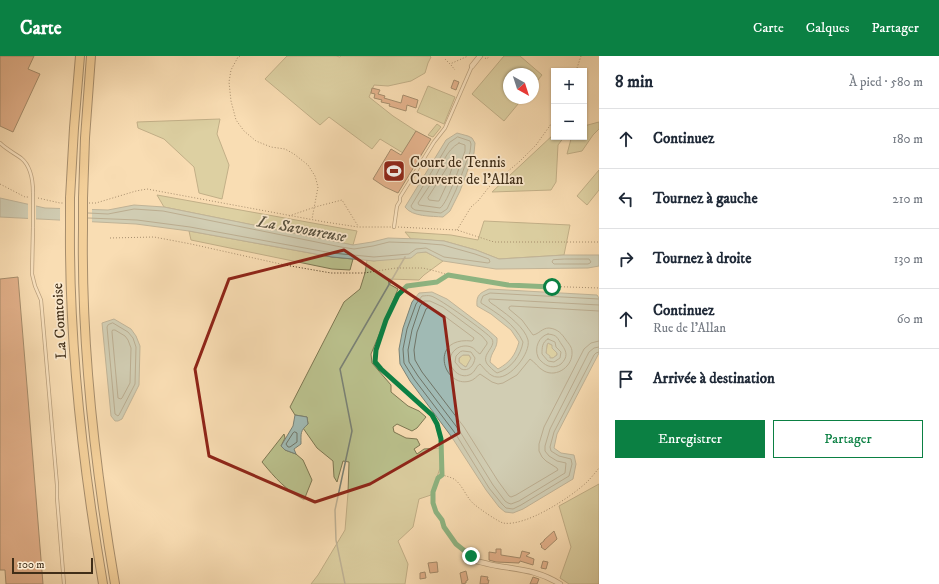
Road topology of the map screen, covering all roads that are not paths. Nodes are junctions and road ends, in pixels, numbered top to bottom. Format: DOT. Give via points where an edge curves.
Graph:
graph roads {
  1 [pos="80,56"];
  2 [pos="91,56"];
  3 [pos="97,56"];
  4 [pos="480,56"];
  5 [pos="472,66"];
  6 [pos="84,138"];
  7 [pos="0,143"];
  8 [pos="394,227"];
  9 [pos="476,562"];
  10 [pos="64,584"];
  11 [pos="103,584"];
  12 [pos="115,584"];
  13 [pos="560,584"];
  1 -- 11 [label="highway, La Comtoise, bridge" via="69,201 70,254 78,398"];
  2 -- 6 [label="highway, La Comtoise"];
  3 -- 6 [label="highway"];
  4 -- 5 [label="street"];
  5 -- 8 [label="lane" via="444,128 400,197 396,206"];
  6 -- 12 [label="highway, La Comtoise, bridge" via="86,201 83,229 83,292 90,398"];
  7 -- 10 [label="lane, bridge" via="22,159 33,181 32,274 34,286 41,300"];
  9 -- 13 [label="street" via="541,574"];
}
